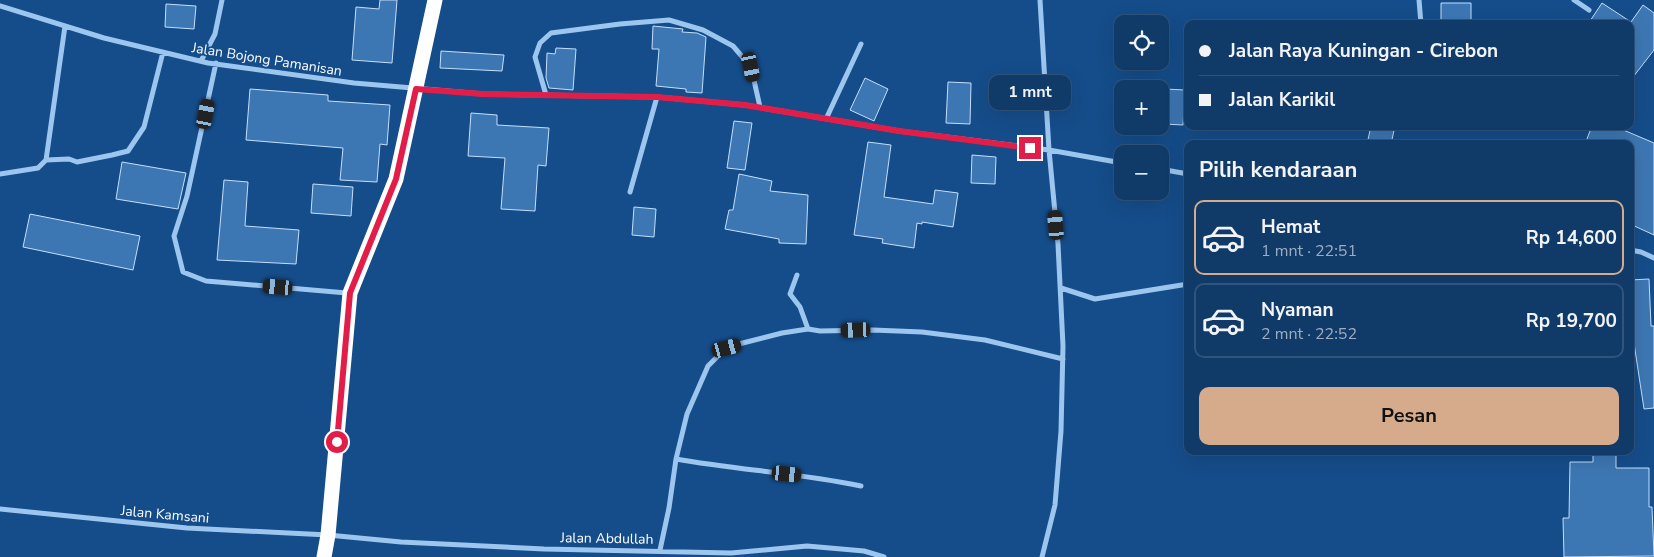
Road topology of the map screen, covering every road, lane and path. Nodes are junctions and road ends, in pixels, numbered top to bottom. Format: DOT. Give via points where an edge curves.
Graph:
graph roads {
  1 [pos="222,0"];
  2 [pos="435,0"];
  3 [pos="1040,0"];
  4 [pos="1419,0"];
  5 [pos="1574,0"];
  6 [pos="0,6"];
  7 [pos="1589,10"];
  8 [pos="1421,20"];
  9 [pos="65,26"];
  10 [pos="861,44"];
  11 [pos="163,52"];
  12 [pos="201,62"];
  13 [pos="216,63"];
  14 [pos="416,89"];
  15 [pos="546,95"];
  16 [pos="657,97"];
  17 [pos="760,107"];
  18 [pos="826,119"];
  19 [pos="1049,150"];
  20 [pos="46,160"];
  21 [pos="1114,162"];
  22 [pos="1169,171"];
  23 [pos="1184,173"];
  24 [pos="0,174"];
  25 [pos="630,192"];
  26 [pos="1634,251"];
  27 [pos="1654,258"];
  28 [pos="797,275"];
  29 [pos="1184,285"];
  30 [pos="1060,288"];
  31 [pos="350,293"];
  32 [pos="808,329"];
  33 [pos="1063,359"];
  34 [pos="676,459"];
  35 [pos="861,486"];
  36 [pos="0,509"];
  37 [pos="328,535"];
  38 [pos="660,550"];
  39 [pos="864,554"];
  40 [pos="731,555"];
  41 [pos="324,557"];
  42 [pos="884,557"];
  43 [pos="1042,557"];
  1 -- 12 [label="street" via="215,34"];
  2 -- 14 [label="highway"];
  3 -- 19 [label="street"];
  4 -- 8 [label="street"];
  5 -- 7 [label="street"];
  6 -- 9 [label="street, Jalan Bojong Pamanisan"];
  9 -- 11 [label="street, Jalan Bojong Pamanisan"];
  9 -- 20 [label="street"];
  10 -- 18 [label="street"];
  11 -- 12 [label="street, Jalan Bojong Pamanisan"];
  11 -- 20 [label="street" via="144,127 128,151 77,162"];
  12 -- 13 [label="street, Jalan Bojong Pamanisan"];
  13 -- 14 [label="street, Jalan Bojong Pamanisan"];
  13 -- 31 [label="street" via="191,180 174,236 183,272 206,280"];
  14 -- 15 [label="street, Jalan Bojong Pamanisan"];
  14 -- 31 [label="highway" via="396,179"];
  15 -- 16 [label="street, Jalan Bojong Pamanisan"];
  15 -- 17 [label="street" via="535,58 540,43 551,33 669,20 704,30 733,46 751,67"];
  16 -- 17 [label="street, Jalan Bojong Pamanisan"];
  16 -- 25 [label="street"];
  17 -- 18 [label="street, Jalan Bojong Pamanisan"];
  18 -- 19 [label="street, Jalan Bojong Pamanisan"];
  19 -- 21 [label="street, Jalan Bojong Pamanisan"];
  19 -- 30 [label="street"];
  20 -- 24 [label="street" via="38,168"];
  22 -- 23 [label="street"];
  26 -- 27 [label="street"];
  28 -- 32 [label="street" via="790,294 800,307"];
  29 -- 30 [label="street" via="1095,299"];
  30 -- 33 [label="street"];
  31 -- 37 [label="highway"];
  32 -- 33 [label="street" via="922,332 985,340"];
  32 -- 34 [label="street" via="727,348 708,366 687,414"];
  33 -- 43 [label="street" via="1055,505"];
  34 -- 35 [label="street"];
  34 -- 38 [label="street"];
  36 -- 37 [label="street, Jalan Kamsani" via="187,528"];
  37 -- 38 [label="street, Jalan Abdullah" via="544,549"];
  37 -- 41 [label="highway"];
  38 -- 40 [label="street, Jalan Abdullah"];
  39 -- 40 [label="street, Jalan Abdullah" via="807,546"];
  39 -- 42 [label="street, Jalan Abdullah"];
}
